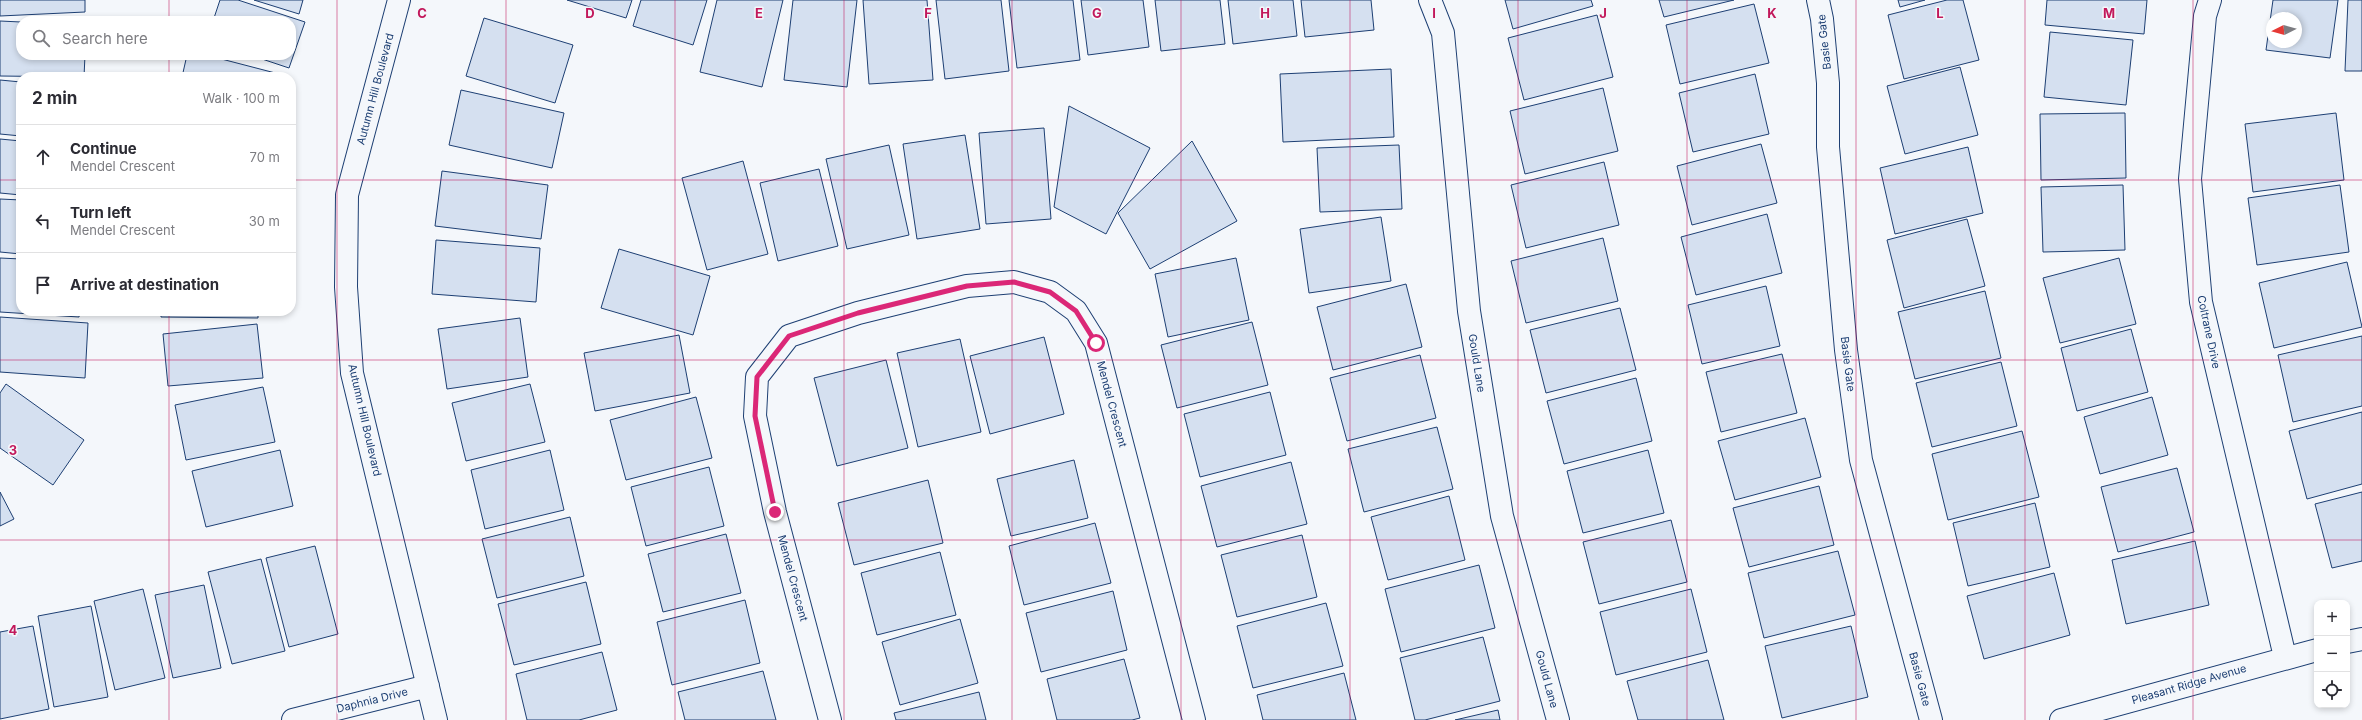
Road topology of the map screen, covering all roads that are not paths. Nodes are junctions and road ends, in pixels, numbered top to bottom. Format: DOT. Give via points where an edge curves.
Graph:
graph roads {
  1 [pos="399,0"];
  2 [pos="1430,0"];
  3 [pos="1818,0"];
  4 [pos="2210,0"];
  5 [pos="2362,639"];
  6 [pos="2350,641"];
  7 [pos="2314,651"];
  8 [pos="2285,658"];
  9 [pos="428,686"];
  10 [pos="293,720"];
  11 [pos="436,720"];
  12 [pos="830,720"];
  13 [pos="1194,720"];
  14 [pos="1558,720"];
  15 [pos="1931,720"];
  16 [pos="2061,720"];
  1 -- 9 [label="street, Autumn Hill Boulevard" via="347,194 346,287 352,372"];
  2 -- 14 [label="street, Gould Lane" via="1443,33 1469,311 1502,516"];
  3 -- 15 [label="street, Basie Gate" via="1828,83 1828,147 1846,350 1861,460"];
  4 -- 8 [label="street, Coltrane Drive" via="2205,16 2190,179 2201,302"];
  5 -- 6 [label="street"];
  7 -- 8 [label="street, Pleasant Ridge Avenue"];
  8 -- 16 [label="street, Pleasant Ridge Avenue"];
  9 -- 10 [label="street, Daphnia Drive"];
  9 -- 11 [label="street, Autumn Hill Boulevard"];
  12 -- 13 [label="street, Mendel Crescent" via="775,512 755,416 757,377 789,336 858,313 967,286 1014,282 1050,292 1076,311 1096,343"];
}
